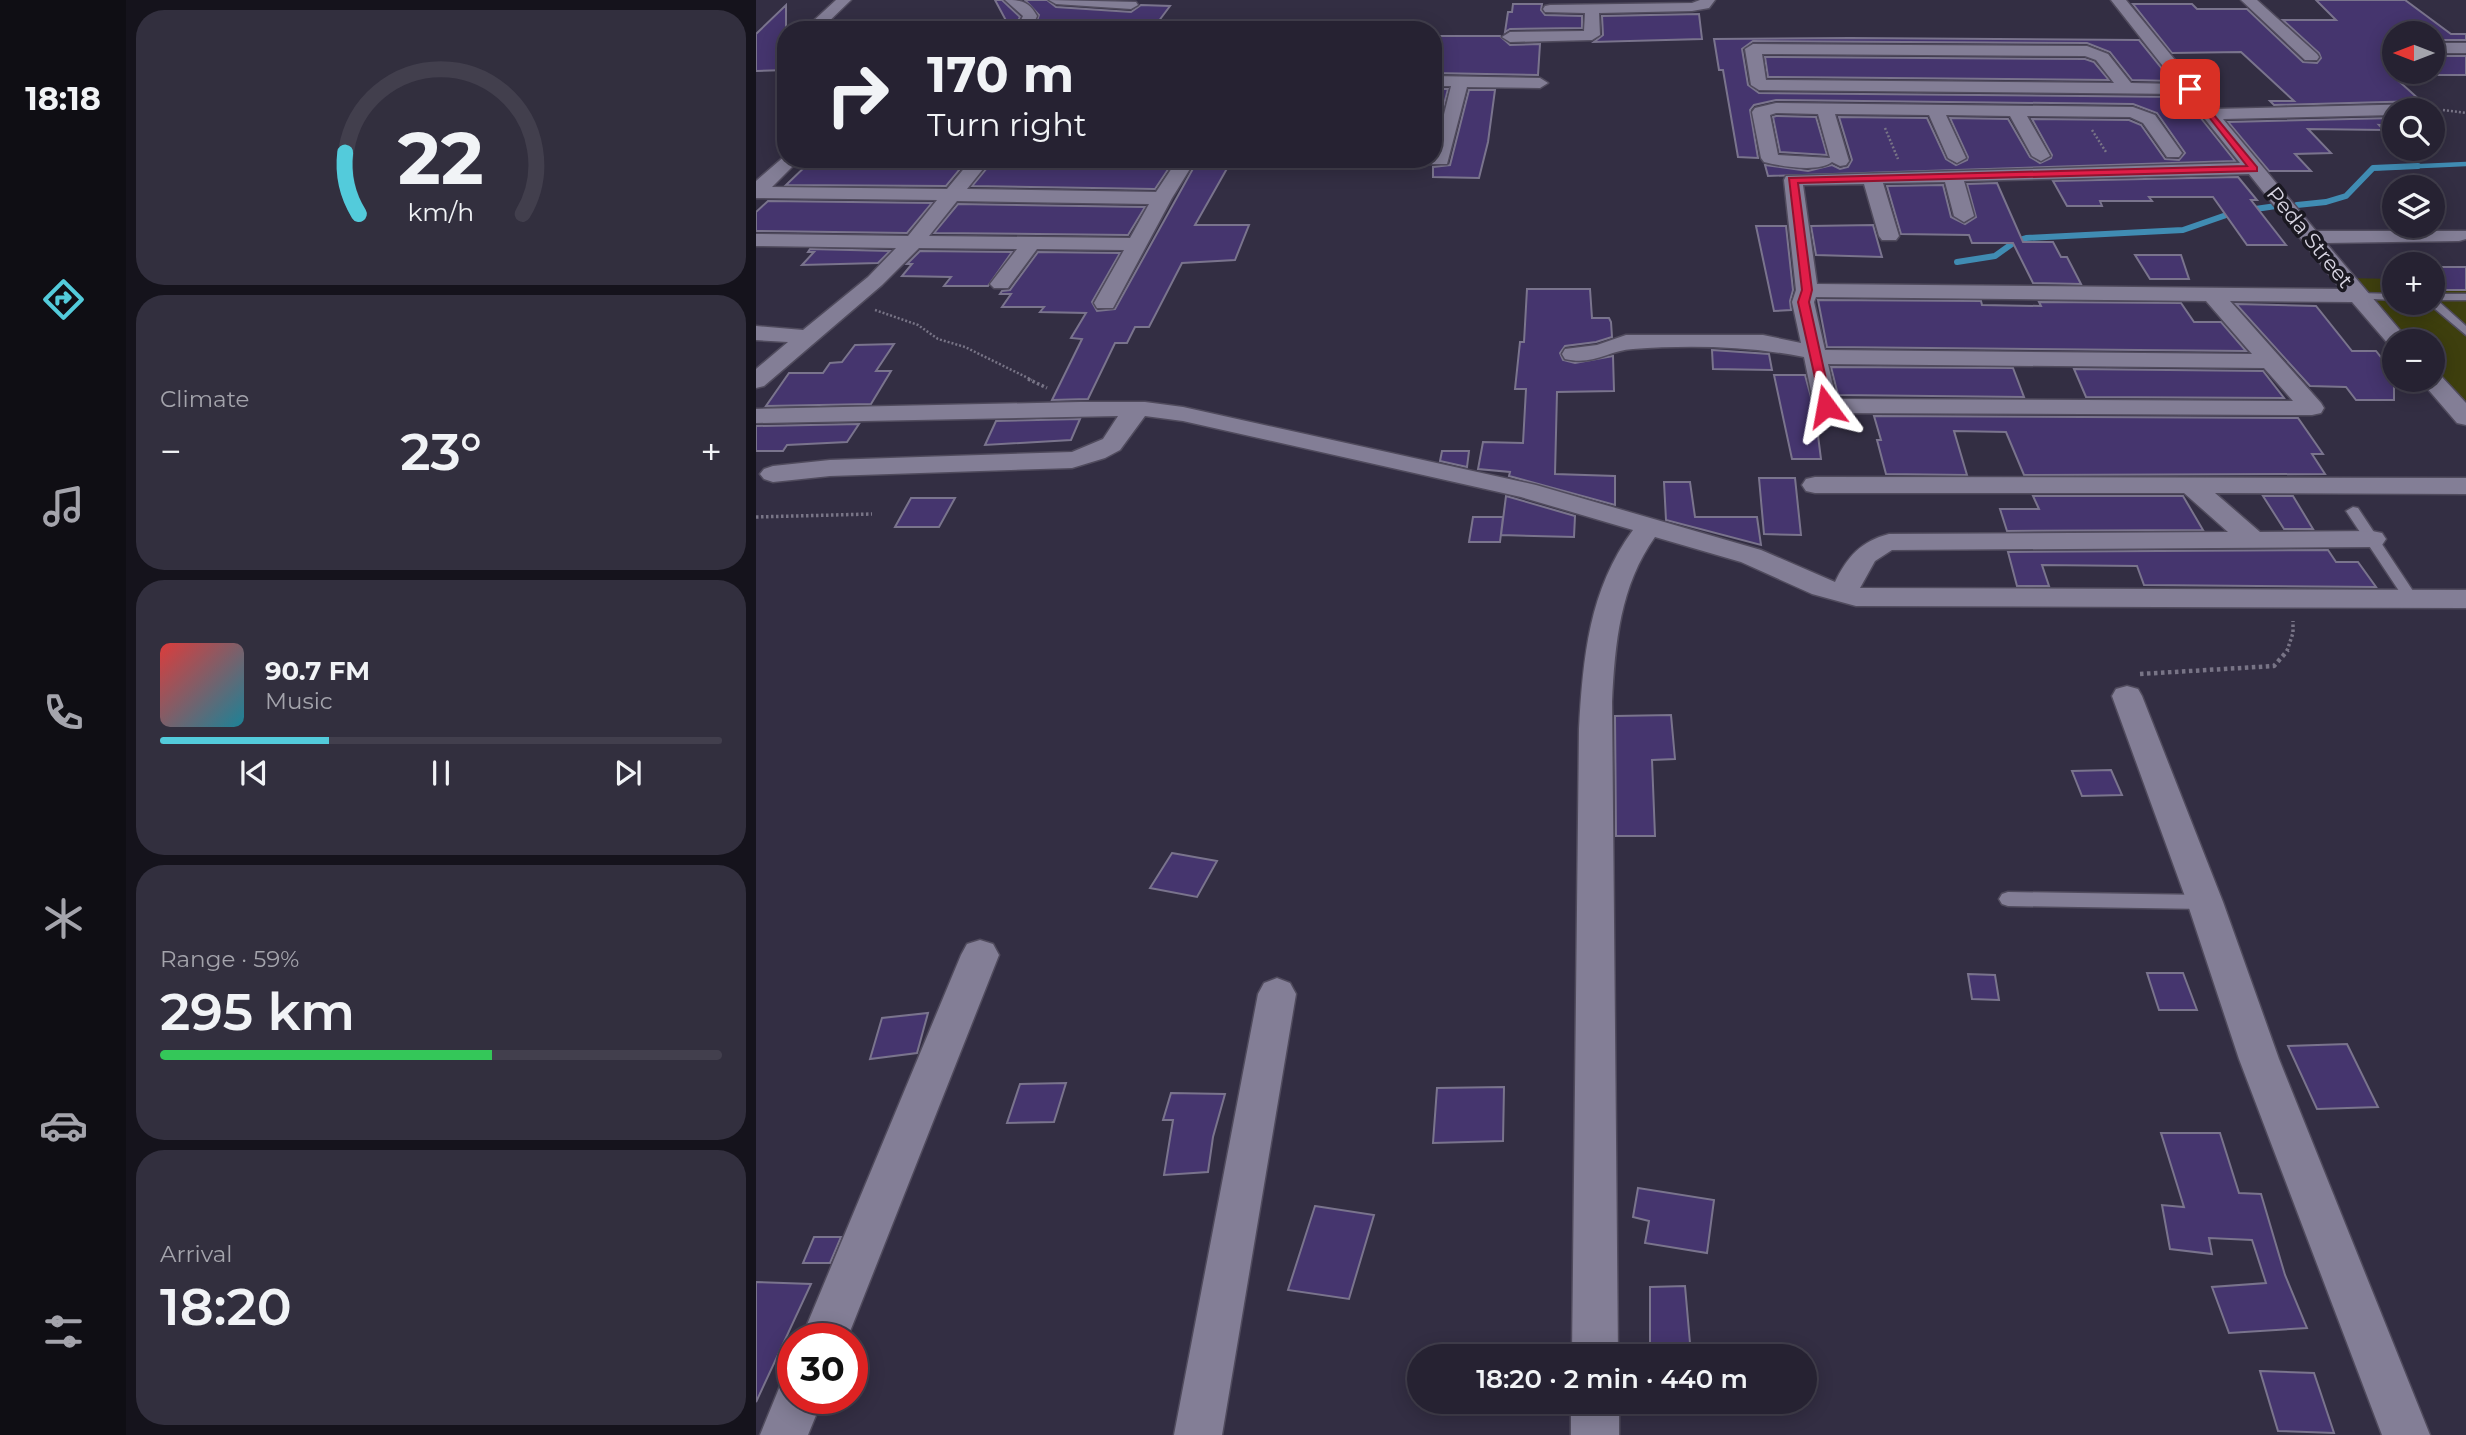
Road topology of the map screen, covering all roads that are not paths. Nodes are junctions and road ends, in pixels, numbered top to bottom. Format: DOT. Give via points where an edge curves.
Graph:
graph roads {
  1 [pos="844,0"];
  2 [pos="1012,0"];
  3 [pos="1056,0"];
  4 [pos="1708,0"];
  5 [pos="2118,0"];
  6 [pos="2248,0"];
  7 [pos="1133,2"];
  8 [pos="1550,9"];
  9 [pos="1592,9"];
  10 [pos="821,21"];
  11 [pos="1028,21"];
  12 [pos="1116,21"];
  13 [pos="1510,37"];
  14 [pos="2445,48"];
  15 [pos="2466,48"];
  16 [pos="2034,51"];
  17 [pos="2311,57"];
  18 [pos="1884,68"];
  19 [pos="1981,69"];
  20 [pos="1442,81"];
  21 [pos="1460,82"];
  22 [pos="1540,83"];
  23 [pos="2057,87"];
  24 [pos="2126,88"];
  25 [pos="2190,89"];
  26 [pos="1825,109"];
  27 [pos="1935,110"];
  28 [pos="2382,110"];
  29 [pos="2016,111"];
  30 [pos="2210,114"];
  31 [pos="2240,152"];
  32 [pos="2173,153"];
  33 [pos="1442,156"];
  34 [pos="2041,156"];
  35 [pos="1840,161"];
  36 [pos="1955,167"];
  37 [pos="781,168"];
  38 [pos="975,168"];
  39 [pos="1181,168"];
  40 [pos="2254,169"];
  41 [pos="1872,178"];
  42 [pos="756,191"];
  43 [pos="952,196"];
  44 [pos="1162,198"];
  45 [pos="1964,216"];
  46 [pos="2459,235"];
  47 [pos="1889,236"];
  48 [pos="2310,237"];
  49 [pos="756,240"];
  50 [pos="913,242"];
  51 [pos="1032,242"];
  52 [pos="1137,244"];
  53 [pos="1001,284"];
  54 [pos="1807,290"];
  55 [pos="2213,295"];
  56 [pos="2358,296"];
  57 [pos="2382,297"];
  58 [pos="2466,297"];
  59 [pos="2445,298"];
  60 [pos="1105,303"];
  61 [pos="2445,312"];
  62 [pos="2387,329"];
  63 [pos="2466,332"];
  64 [pos="756,333"];
  65 [pos="808,337"];
  66 [pos="1573,354"];
  67 [pos="1814,354"];
  68 [pos="2270,361"];
  69 [pos="756,381"];
  70 [pos="2443,392"];
  71 [pos="1134,409"];
  72 [pos="756,416"];
  73 [pos="2466,418"];
  74 [pos="773,474"];
  75 [pos="1815,485"];
  76 [pos="2191,486"];
  77 [pos="2466,486"];
  78 [pos="2353,511"];
  79 [pos="1648,528"];
  80 [pos="2252,539"];
  81 [pos="2372,539"];
  82 [pos="1843,595"];
  83 [pos="2466,599"];
  84 [pos="2412,600"];
  85 [pos="2127,696"];
  86 [pos="2008,899"];
  87 [pos="2205,902"];
  88 [pos="980,956"];
  89 [pos="1277,994"];
  90 [pos="831,1323"];
  91 [pos="1595,1344"];
  92 [pos="793,1414"];
  93 [pos="1595,1414"];
  94 [pos="784,1435"];
  95 [pos="1198,1435"];
  96 [pos="1595,1435"];
  97 [pos="2406,1435"];
  1 -- 10 [label="street"];
  2 -- 11 [label="street" via="1026,9"];
  3 -- 7 [label="street"];
  4 -- 9 [label="street" via="1700,6"];
  5 -- 25 [label="street, Peda Street"];
  6 -- 17 [label="street"];
  7 -- 12 [label="street"];
  8 -- 9 [label="street"];
  9 -- 13 [label="street" via="1592,35"];
  14 -- 15 [label="street"];
  16 -- 19 [label="street"];
  16 -- 23 [label="street"];
  16 -- 24 [label="street" via="2099,54"];
  18 -- 18 [label="street" via="1823,68"];
  18 -- 19 [label="street"];
  18 -- 19 [label="street"];
  19 -- 23 [label="street"];
  20 -- 21 [label="street"];
  21 -- 22 [label="street"];
  21 -- 33 [label="street"];
  23 -- 24 [label="street"];
  24 -- 25 [label="street"];
  25 -- 30 [label="street, Peda Street"];
  26 -- 27 [label="street"];
  26 -- 35 [label="street"];
  26 -- 35 [label="street" via="1760,112 1767,154 1785,162"];
  27 -- 29 [label="street"];
  27 -- 36 [label="street"];
  28 -- 30 [label="street"];
  29 -- 32 [label="street" via="2140,114 2149,119"];
  29 -- 34 [label="street"];
  30 -- 31 [label="street, Peda Street"];
  31 -- 32 [label="street"];
  31 -- 40 [label="street, Peda Street"];
  32 -- 34 [label="street"];
  34 -- 36 [label="street"];
  35 -- 36 [label="street" via="1898,159"];
  36 -- 40 [label="street"];
  36 -- 41 [label="street"];
  36 -- 45 [label="street"];
  37 -- 42 [label="street"];
  38 -- 43 [label="street"];
  39 -- 44 [label="street"];
  40 -- 48 [label="street, Peda Street"];
  41 -- 47 [label="street"];
  41 -- 54 [label="street" via="1793,180"];
  42 -- 43 [label="street"];
  43 -- 44 [label="street"];
  43 -- 50 [label="street"];
  44 -- 52 [label="street"];
  46 -- 48 [label="street"];
  48 -- 56 [label="street, Peda Street"];
  49 -- 50 [label="street"];
  50 -- 51 [label="street"];
  50 -- 65 [label="street"];
  51 -- 52 [label="street"];
  51 -- 53 [label="street"];
  52 -- 60 [label="street"];
  54 -- 55 [label="street"];
  54 -- 67 [label="street" via="1803,302"];
  55 -- 56 [label="street"];
  55 -- 68 [label="street"];
  56 -- 57 [label="lane"];
  56 -- 62 [label="street, Peda Street"];
  58 -- 59 [label="lane"];
  61 -- 63 [label="lane"];
  64 -- 65 [label="street"];
  65 -- 69 [label="street"];
  66 -- 67 [label="street" via="1600,352 1626,342 1704,341 1763,342"];
  67 -- 68 [label="street"];
  67 -- 68 [label="street" via="1826,406 2312,408"];
  70 -- 73 [label="street"];
  71 -- 72 [label="street"];
  71 -- 74 [label="street" via="1114,444 1072,460"];
  71 -- 79 [label="street" via="1196,416 1485,480"];
  75 -- 76 [label="street"];
  76 -- 77 [label="street"];
  76 -- 80 [label="street"];
  78 -- 81 [label="lane"];
  79 -- 82 [label="street" via="1751,556"];
  79 -- 91 [label="street" via="1632,547 1611,593 1598,672"];
  80 -- 81 [label="street"];
  80 -- 82 [label="street" via="1889,542 1878,545 1860,561"];
  81 -- 84 [label="lane"];
  82 -- 84 [label="street" via="1885,599"];
  83 -- 84 [label="street"];
  85 -- 87 [label="street"];
  86 -- 87 [label="lane"];
  87 -- 97 [label="street" via="2259,1059"];
  88 -- 90 [label="street"];
  89 -- 95 [label="street"];
  92 -- 94 [label="street"];
  93 -- 96 [label="street"];
}
